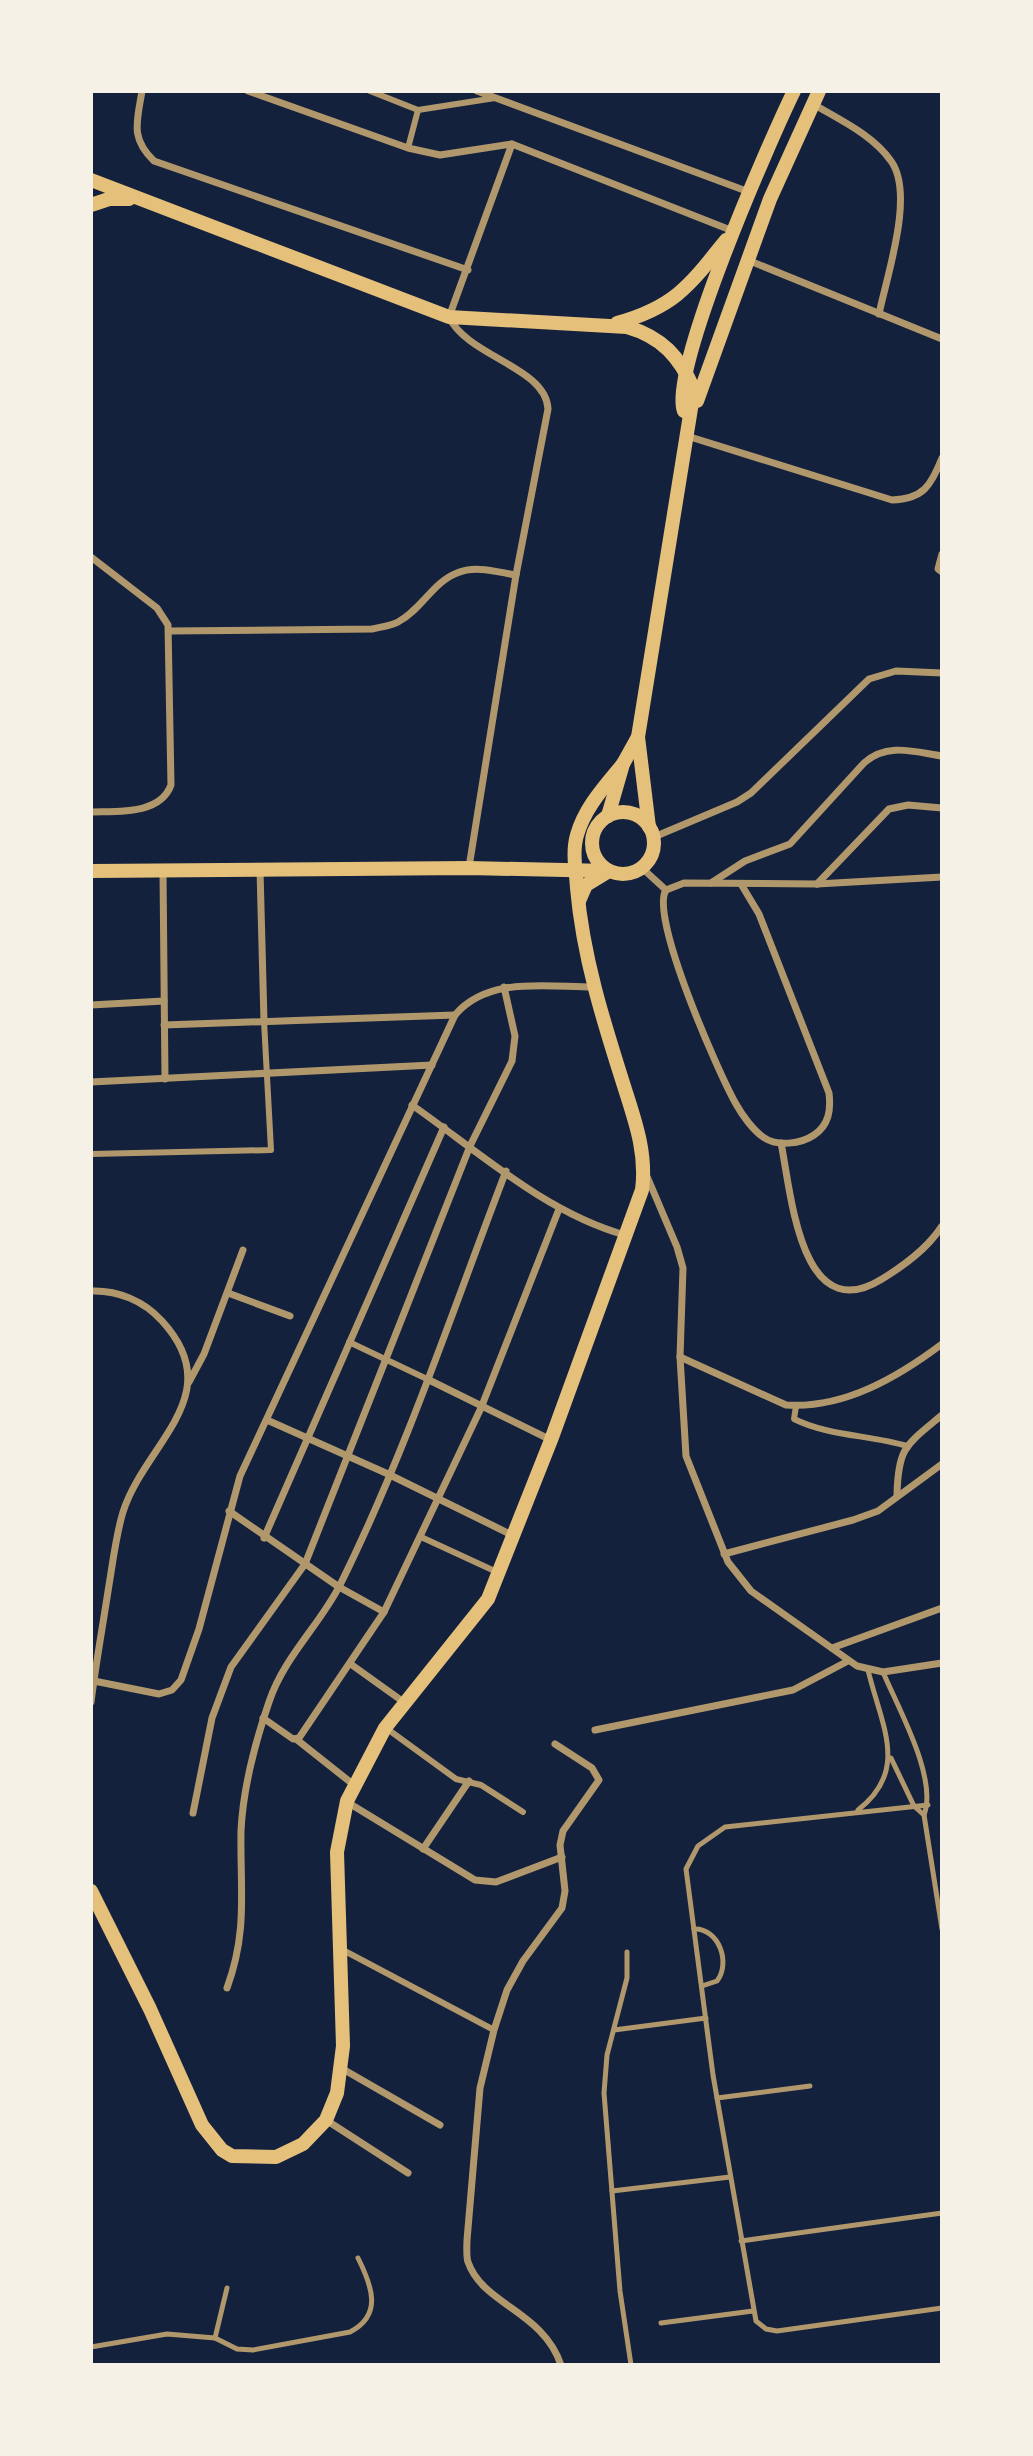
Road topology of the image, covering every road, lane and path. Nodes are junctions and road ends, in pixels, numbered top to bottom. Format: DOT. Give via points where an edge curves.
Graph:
graph roads {
  1 [pos="142,91"];
  2 [pos="248,91"];
  3 [pos="370,91"];
  4 [pos="477,91"];
  5 [pos="789,93"];
  6 [pos="816,97"];
  7 [pos="495,98"];
  8 [pos="418,110"];
  9 [pos="512,144"];
  10 [pos="408,148"];
  11 [pos="91,180"];
  12 [pos="750,192"];
  13 [pos="138,200"];
  14 [pos="91,205"];
  15 [pos="733,231"];
  16 [pos="750,261"];
  17 [pos="468,270"];
  18 [pos="879,314"];
  19 [pos="449,317"];
  20 [pos="609,325"];
  21 [pos="942,339"];
  22 [pos="685,369"];
  23 [pos="688,429"];
  24 [pos="942,458"];
  25 [pos="942,554"];
  26 [pos="91,558"];
  27 [pos="942,572"];
  28 [pos="516,575"];
  29 [pos="169,631"];
  30 [pos="942,673"];
  31 [pos="638,737"];
  32 [pos="942,756"];
  33 [pos="623,764"];
  34 [pos="942,808"];
  35 [pos="91,812"];
  36 [pos="603,820"];
  37 [pos="651,832"];
  38 [pos="575,847"];
  39 [pos="469,868"];
  40 [pos="642,868"];
  41 [pos="575,869"];
  42 [pos="260,870"];
  43 [pos="91,871"];
  44 [pos="163,871"];
  45 [pos="609,871"];
  46 [pos="942,877"];
  47 [pos="711,883"];
  48 [pos="741,884"];
  49 [pos="817,884"];
  50 [pos="666,890"];
  51 [pos="578,902"];
  52 [pos="504,987"];
  53 [pos="593,987"];
  54 [pos="164,1002"];
  55 [pos="91,1005"];
  56 [pos="455,1015"];
  57 [pos="264,1021"];
  58 [pos="164,1025"];
  59 [pos="432,1065"];
  60 [pos="266,1074"];
  61 [pos="165,1079"];
  62 [pos="91,1082"];
  63 [pos="412,1105"];
  64 [pos="444,1127"];
  65 [pos="781,1143"];
  66 [pos="470,1146"];
  67 [pos="91,1154"];
  68 [pos="506,1171"];
  69 [pos="645,1172"];
  70 [pos="559,1209"];
  71 [pos="942,1226"];
  72 [pos="627,1236"];
  73 [pos="243,1250"];
  74 [pos="91,1291"];
  75 [pos="228,1293"];
  76 [pos="290,1316"];
  77 [pos="349,1342"];
  78 [pos="942,1344"];
  79 [pos="680,1357"];
  80 [pos="385,1359"];
  81 [pos="427,1379"];
  82 [pos="189,1383"];
  83 [pos="796,1406"];
  84 [pos="481,1408"];
  85 [pos="942,1415"];
  86 [pos="267,1420"];
  87 [pos="306,1437"];
  88 [pos="551,1440"];
  89 [pos="907,1446"];
  90 [pos="349,1457"];
  91 [pos="942,1464"];
  92 [pos="388,1474"];
  93 [pos="897,1495"];
  94 [pos="438,1498"];
  95 [pos="229,1511"];
  96 [pos="514,1536"];
  97 [pos="421,1537"];
  98 [pos="264,1538"];
  99 [pos="724,1554"];
  100 [pos="304,1564"];
  101 [pos="499,1573"];
  102 [pos="339,1587"];
  103 [pos="942,1608"];
  104 [pos="384,1612"];
  105 [pos="832,1648"];
  106 [pos="848,1661"];
  107 [pos="942,1663"];
  108 [pos="352,1665"];
  109 [pos="869,1670"];
  110 [pos="883,1672"];
  111 [pos="94,1681"];
  112 [pos="91,1702"];
  113 [pos="405,1703"];
  114 [pos="264,1718"];
  115 [pos="385,1728"];
  116 [pos="595,1730"];
  117 [pos="296,1739"];
  118 [pos="555,1744"];
  119 [pos="889,1755"];
  120 [pos="468,1781"];
  121 [pos="354,1785"];
  122 [pos="347,1801"];
  123 [pos="928,1805"];
  124 [pos="914,1806"];
  125 [pos="193,1812"];
  126 [pos="523,1812"];
  127 [pos="856,1812"];
  128 [pos="924,1815"];
  129 [pos="423,1849"];
  130 [pos="562,1857"];
  131 [pos="91,1891"];
  132 [pos="942,1928"];
  133 [pos="694,1929"];
  134 [pos="340,1948"];
  135 [pos="627,1952"];
  136 [pos="702,1986"];
  137 [pos="227,1988"];
  138 [pos="706,2018"];
  139 [pos="494,2030"];
  140 [pos="614,2030"];
  141 [pos="341,2068"];
  142 [pos="810,2086"];
  143 [pos="717,2098"];
  144 [pos="326,2120"];
  145 [pos="440,2125"];
  146 [pos="408,2173"];
  147 [pos="730,2176"];
  148 [pos="612,2191"];
  149 [pos="942,2213"];
  150 [pos="741,2241"];
  151 [pos="358,2258"];
  152 [pos="227,2288"];
  153 [pos="942,2308"];
  154 [pos="753,2311"];
  155 [pos="661,2323"];
  156 [pos="215,2338"];
  157 [pos="91,2347"];
  158 [pos="561,2365"];
  159 [pos="631,2365"];
  1 -- 17 [label="street" via="136,134 139,147 154,161"];
  2 -- 10 [label="street"];
  3 -- 8 [label="street"];
  4 -- 7 [label="street"];
  5 -- 12 [label="main road"];
  6 -- 16 [label="main road" via="770,200"];
  6 -- 18 [label="street" via="862,133 898,173 902,198"];
  7 -- 8 [label="street"];
  7 -- 12 [label="street"];
  8 -- 10 [label="street"];
  9 -- 10 [label="street" via="440,155"];
  9 -- 15 [label="street"];
  9 -- 17 [label="street"];
  11 -- 13 [label="main road"];
  12 -- 15 [label="main road"];
  13 -- 14 [label="main road" via="109,199"];
  13 -- 19 [label="main road"];
  15 -- 20 [label="main road" via="684,292 640,316"];
  15 -- 22 [label="main road"];
  16 -- 18 [label="street"];
  16 -- 23 [label="main road"];
  17 -- 19 [label="street"];
  18 -- 21 [label="street"];
  19 -- 20 [label="main road"];
  19 -- 28 [label="street" via="463,337 528,377 547,398"];
  20 -- 22 [label="main road" via="644,331 659,340"];
  22 -- 23 [label="main road" via="694,390"];
  23 -- 24 [label="street" via="892,500 911,499 933,482"];
  23 -- 31 [label="main road"];
  25 -- 27 [label="street" via="938,569"];
  26 -- 29 [label="street" via="157,608"];
  28 -- 29 [label="street" via="476,569 457,573 397,623 372,629"];
  28 -- 39 [label="street"];
  29 -- 35 [label="street" via="168,792 152,806"];
  30 -- 37 [label="street" via="896,671 869,679 751,793"];
  31 -- 33 [label="main road"];
  31 -- 37 [label="main road"];
  32 -- 47 [label="street" via="896,750 878,753 790,844 733,867"];
  33 -- 36 [label="main road"];
  33 -- 38 [label="main road" via="596,796"];
  34 -- 49 [label="street" via="889,808"];
  36 -- 37 [label="main road" via="631,813"];
  36 -- 38 [label="main road"];
  36 -- 45 [label="main road" via="593,837 593,851 598,863"];
  37 -- 40 [label="main road" via="654,849"];
  38 -- 41 [label="main road"];
  39 -- 41 [label="main road"];
  39 -- 42 [label="main road"];
  40 -- 45 [label="main road" via="620,874"];
  40 -- 50 [label="street"];
  41 -- 45 [label="main road"];
  41 -- 51 [label="main road"];
  42 -- 44 [label="main road"];
  42 -- 57 [label="street"];
  43 -- 44 [label="main road"];
  44 -- 54 [label="street"];
  45 -- 51 [label="main road" via="586,885"];
  46 -- 49 [label="street"];
  47 -- 48 [label="street"];
  47 -- 50 [label="street" via="684,883"];
  48 -- 49 [label="street"];
  48 -- 65 [label="street" via="758,914 829,1093 831,1107 823,1128 812,1137"];
  50 -- 65 [label="street" via="661,897 662,910 676,963 736,1105 762,1136"];
  51 -- 53 [label="main road"];
  52 -- 53 [label="street"];
  52 -- 56 [label="street" via="468,1000"];
  52 -- 66 [label="street" via="516,1049"];
  53 -- 69 [label="main road" via="640,1136"];
  54 -- 55 [label="street"];
  54 -- 58 [label="street"];
  56 -- 57 [label="street"];
  56 -- 59 [label="street"];
  57 -- 58 [label="street"];
  57 -- 60 [label="street"];
  58 -- 61 [label="street"];
  59 -- 60 [label="street"];
  59 -- 63 [label="street"];
  60 -- 61 [label="street"];
  60 -- 67 [label="street" via="271,1150"];
  61 -- 62 [label="street"];
  63 -- 64 [label="street"];
  63 -- 86 [label="street"];
  64 -- 66 [label="street"];
  64 -- 77 [label="street"];
  65 -- 71 [label="street" via="802,1249 816,1271 835,1288 852,1291 870,1286 907,1263"];
  66 -- 68 [label="street"];
  66 -- 80 [label="street"];
  68 -- 70 [label="street"];
  68 -- 81 [label="street"];
  69 -- 72 [label="main road"];
  69 -- 79 [label="street" via="682,1268"];
  70 -- 72 [label="street" via="594,1227"];
  70 -- 84 [label="street"];
  72 -- 88 [label="main road"];
  73 -- 75 [label="street"];
  74 -- 82 [label="street" via="124,1295 162,1320 181,1349"];
  75 -- 76 [label="street"];
  75 -- 82 [label="street"];
  77 -- 80 [label="street"];
  77 -- 87 [label="street"];
  78 -- 83 [label="street" via="880,1384"];
  79 -- 83 [label="street"];
  79 -- 99 [label="street" via="686,1456"];
  80 -- 81 [label="street"];
  80 -- 90 [label="street"];
  81 -- 84 [label="street"];
  81 -- 92 [label="street"];
  82 -- 111 [label="street" via="186,1402 124,1510"];
  83 -- 89 [label="street" via="794,1419 810,1427"];
  84 -- 88 [label="street"];
  84 -- 94 [label="street"];
  85 -- 89 [label="street"];
  86 -- 87 [label="street"];
  86 -- 95 [label="street"];
  87 -- 90 [label="street"];
  87 -- 98 [label="street"];
  88 -- 96 [label="main road"];
  89 -- 93 [label="street" via="898,1463"];
  90 -- 92 [label="street"];
  90 -- 100 [label="street"];
  91 -- 93 [label="street"];
  92 -- 94 [label="street"];
  92 -- 102 [label="street"];
  93 -- 99 [label="street" via="878,1511 853,1520"];
  94 -- 96 [label="street"];
  94 -- 97 [label="street"];
  95 -- 98 [label="street"];
  95 -- 111 [label="street" via="181,1680 172,1690 159,1694"];
  96 -- 101 [label="main road"];
  97 -- 101 [label="street"];
  97 -- 104 [label="street"];
  98 -- 100 [label="street"];
  99 -- 105 [label="street" via="751,1591"];
  100 -- 102 [label="street"];
  100 -- 125 [label="street" via="231,1667 212,1718"];
  101 -- 113 [label="main road" via="475,1618"];
  102 -- 104 [label="street"];
  102 -- 114 [label="street" via="277,1677"];
  103 -- 105 [label="street"];
  104 -- 108 [label="street"];
  105 -- 106 [label="street"];
  106 -- 109 [label="street"];
  106 -- 116 [label="street" via="793,1690"];
  107 -- 110 [label="street"];
  108 -- 113 [label="street"];
  108 -- 117 [label="street"];
  109 -- 110 [label="street"];
  109 -- 119 [label="lane"];
  110 -- 123 [label="lane" via="920,1762"];
  111 -- 112 [label="street"];
  113 -- 115 [label="main road"];
  114 -- 117 [label="street"];
  114 -- 137 [label="street" via="241,1829 243,1925 239,1956"];
  115 -- 120 [label="street" via="456,1779"];
  115 -- 121 [label="main road"];
  117 -- 121 [label="street"];
  118 -- 130 [label="street" via="592,1768 599,1780 563,1831"];
  119 -- 124 [label="lane"];
  119 -- 127 [label="lane" via="883,1784"];
  120 -- 126 [label="street"];
  120 -- 129 [label="street"];
  121 -- 122 [label="main road"];
  122 -- 129 [label="street"];
  122 -- 134 [label="main road" via="337,1852"];
  123 -- 124 [label="lane"];
  123 -- 128 [label="lane"];
  124 -- 127 [label="lane"];
  124 -- 128 [label="lane"];
  127 -- 133 [label="lane" via="725,1827 707,1837 687,1869"];
  128 -- 132 [label="lane"];
  129 -- 130 [label="street" via="484,1882 496,1882"];
  130 -- 139 [label="street" via="562,1909 523,1961 507,1990"];
  131 -- 144 [label="main road" via="202,2125 222,2150 232,2155 276,2157 303,2144"];
  133 -- 136 [label="lane"];
  133 -- 136 [label="lane" via="707,1931 719,1942 723,1969 717,1981"];
  134 -- 139 [label="street"];
  134 -- 141 [label="main road"];
  135 -- 140 [label="lane" via="627,1978"];
  136 -- 138 [label="lane"];
  138 -- 140 [label="lane"];
  138 -- 143 [label="lane"];
  139 -- 158 [label="street" via="480,2088 468,2262 498,2299 542,2331"];
  140 -- 148 [label="lane" via="604,2093"];
  141 -- 144 [label="main road"];
  141 -- 145 [label="street"];
  142 -- 143 [label="lane"];
  143 -- 147 [label="lane"];
  144 -- 146 [label="street"];
  147 -- 148 [label="lane"];
  147 -- 150 [label="lane"];
  148 -- 159 [label="lane"];
  149 -- 150 [label="lane"];
  150 -- 154 [label="lane"];
  151 -- 156 [label="lane" via="373,2294 373,2307 349,2332 253,2350 237,2349"];
  152 -- 156 [label="lane"];
  153 -- 154 [label="lane" via="777,2331 761,2326"];
  154 -- 155 [label="lane"];
  156 -- 157 [label="lane" via="167,2334"];
}
